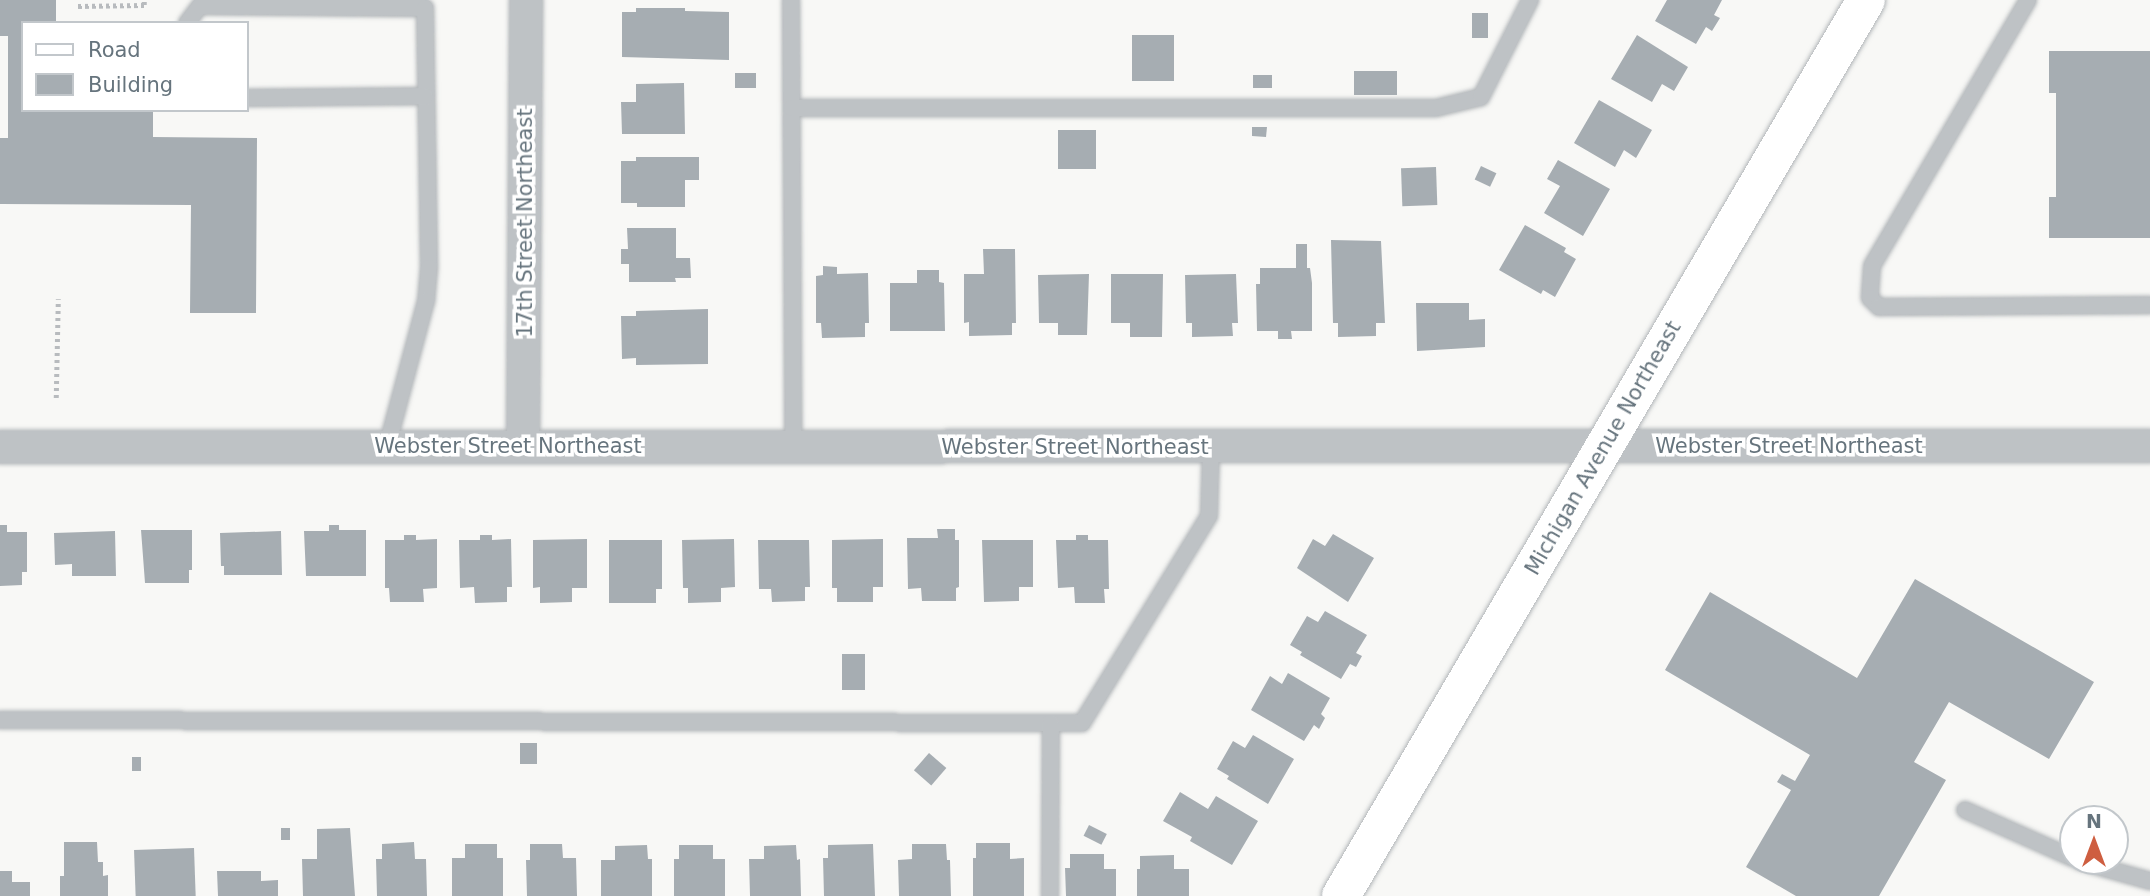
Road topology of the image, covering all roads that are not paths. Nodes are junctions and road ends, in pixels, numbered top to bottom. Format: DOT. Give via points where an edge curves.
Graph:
graph roads {
  1 [pos="526,0"];
  2 [pos="792,0"];
  3 [pos="1530,0"];
  4 [pos="1866,0"];
  5 [pos="2028,0"];
  6 [pos="189,21"];
  7 [pos="425,96"];
  8 [pos="248,98"];
  9 [pos="792,108"];
  10 [pos="2150,305"];
  11 [pos="523,445"];
  12 [pos="1603,446"];
  13 [pos="2150,446"];
  14 [pos="0,447"];
  15 [pos="387,447"];
  16 [pos="793,447"];
  17 [pos="1211,447"];
  18 [pos="0,720"];
  19 [pos="1051,723"];
  20 [pos="1965,810"];
  21 [pos="2059,852"];
  22 [pos="2129,875"];
  23 [pos="2150,881"];
  24 [pos="1050,896"];
  25 [pos="1341,896"];
  1 -- 11 [label="street, 17th Street Northeast"];
  2 -- 9 [label="lane"];
  3 -- 9 [label="lane" via="1481,97 1436,108"];
  4 -- 12 [label="main road, Michigan Avenue Northeast"];
  5 -- 10 [label="lane" via="1871,266 1870,298 1879,307"];
  6 -- 7 [label="lane" via="200,6 425,8"];
  7 -- 8 [label="lane"];
  7 -- 15 [label="lane" via="426,300"];
  9 -- 16 [label="lane"];
  11 -- 15 [label="street, Webster Street Northeast"];
  11 -- 16 [label="street, Webster Street Northeast"];
  12 -- 13 [label="street, Webster Street Northeast"];
  12 -- 17 [label="street, Webster Street Northeast"];
  12 -- 25 [label="main road, Michigan Avenue Northeast"];
  14 -- 15 [label="street, Webster Street Northeast"];
  16 -- 17 [label="street, Webster Street Northeast"];
  17 -- 19 [label="lane" via="1209,516 1082,723"];
  18 -- 19 [label="lane"];
  19 -- 24 [label="lane"];
  20 -- 21 [label="lane"];
  22 -- 23 [label="lane"];
}
